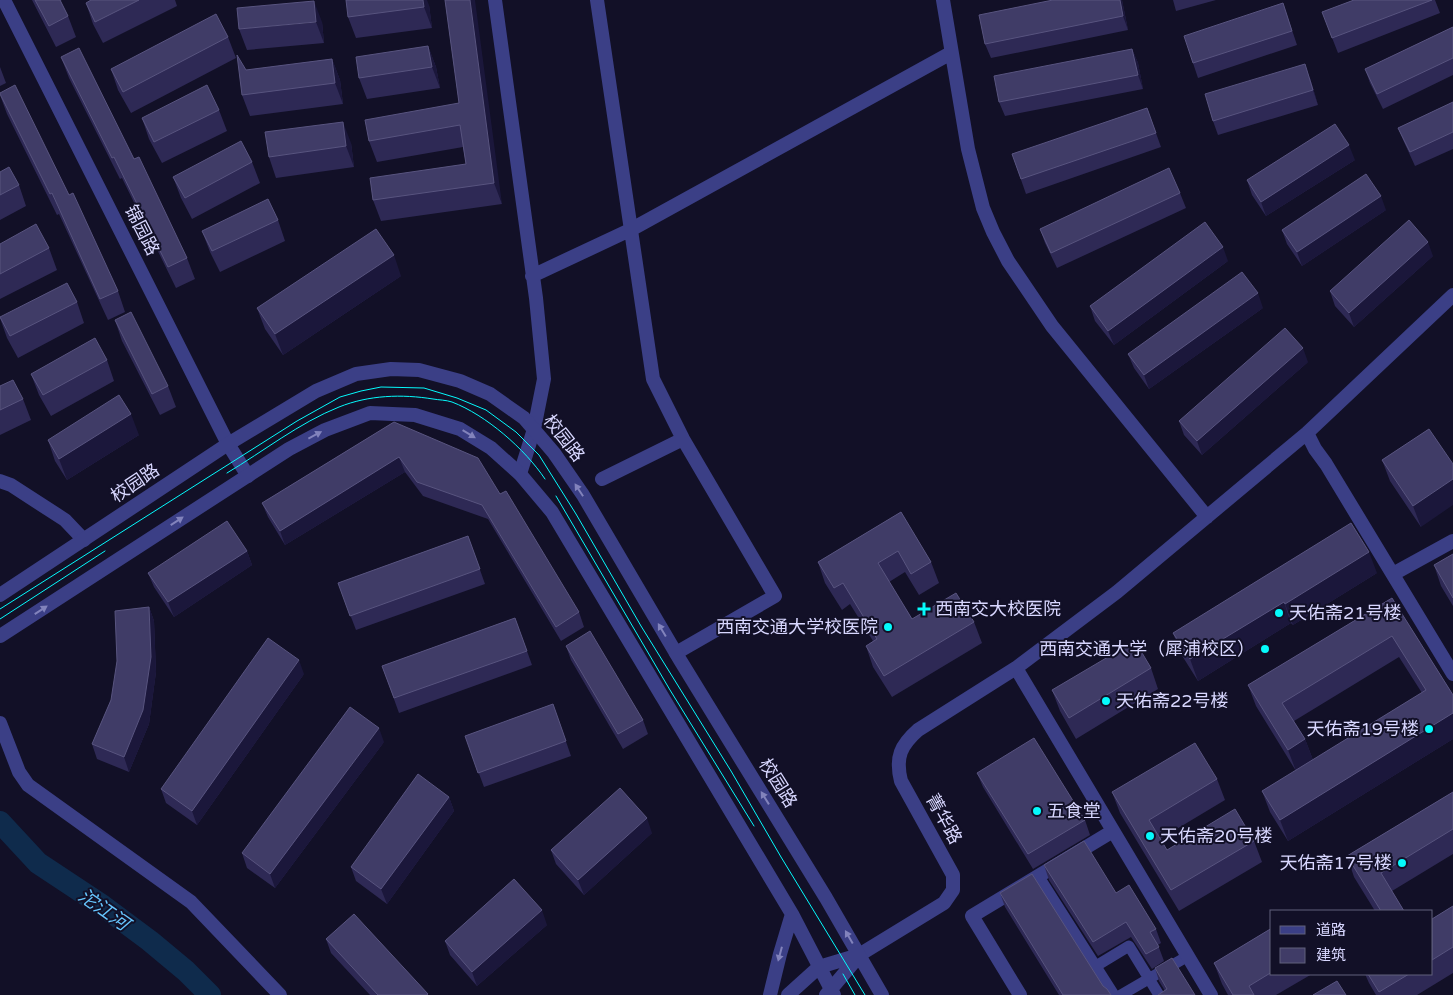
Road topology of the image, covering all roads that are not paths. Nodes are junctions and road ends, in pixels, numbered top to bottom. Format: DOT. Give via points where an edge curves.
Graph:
graph roads {
  1 [pos="4,0"];
  2 [pos="495,0"];
  3 [pos="597,0"];
  4 [pos="943,0"];
  5 [pos="951,53"];
  6 [pos="632,229"];
  7 [pos="532,276"];
  8 [pos="1453,295"];
  9 [pos="534,429"];
  10 [pos="1307,433"];
  11 [pos="683,440"];
  12 [pos="228,444"];
  13 [pos="520,474"];
  14 [pos="248,476"];
  15 [pos="602,479"];
  16 [pos="0,481"];
  17 [pos="1207,517"];
  18 [pos="84,540"];
  19 [pos="1453,541"];
  20 [pos="1393,574"];
  21 [pos="0,595"];
  22 [pos="0,636"];
  23 [pos="676,652"];
  24 [pos="1016,668"];
  25 [pos="1453,673"];
  26 [pos="0,723"];
  27 [pos="1113,831"];
  28 [pos="1039,876"];
  29 [pos="792,914"];
  30 [pos="859,956"];
  31 [pos="1188,956"];
  32 [pos="1096,966"];
  33 [pos="819,967"];
  34 [pos="1149,979"];
  35 [pos="830,994"];
  36 [pos="280,995"];
  37 [pos="770,995"];
  38 [pos="788,995"];
  39 [pos="882,995"];
  40 [pos="1020,995"];
  41 [pos="1114,995"];
  42 [pos="1121,995"];
  43 [pos="1159,995"];
  44 [pos="1211,995"];
  1 -- 12 [label="street, 锦园路"];
  2 -- 7 [label="street"];
  3 -- 6 [label="street"];
  4 -- 5 [label="street"];
  5 -- 6 [label="street"];
  5 -- 17 [label="street" via="976,182 993,232 1008,261 1052,326"];
  6 -- 7 [label="street"];
  6 -- 11 [label="street" via="653,379"];
  7 -- 9 [label="street" via="544,379"];
  8 -- 10 [label="street"];
  9 -- 12 [label="street, 校园路" via="490,394 460,381 419,370 391,368 356,374 316,391"];
  9 -- 13 [label="street"];
  23 -- 9 [label="street, 校园路, one-way" via="583,495"];
  10 -- 17 [label="street"];
  10 -- 20 [label="street"];
  11 -- 15 [label="street"];
  11 -- 23 [label="street" via="776,596"];
  12 -- 14 [label="street, 锦园路"];
  12 -- 18 [label="street, 校园路"];
  14 -- 13 [label="street, one-way" via="325,430 370,413 415,415 460,429 491,448"];
  13 -- 29 [label="street" via="552,512"];
  22 -- 14 [label="street, one-way"];
  16 -- 18 [label="street" via="65,520"];
  17 -- 24 [label="street" via="1117,592"];
  18 -- 21 [label="street, 校园路"];
  19 -- 20 [label="street"];
  20 -- 25 [label="street"];
  30 -- 23 [label="street, 校园路, one-way"];
  24 -- 27 [label="street"];
  24 -- 30 [label="street, 菁华路" via="918,730 902,746 901,781 953,875 953,890 944,903"];
  26 -- 36 [label="street" via="19,772 28,785 191,902"];
  27 -- 28 [label="street"];
  27 -- 31 [label="street"];
  28 -- 32 [label="street"];
  28 -- 40 [label="street" via="972,916"];
  29 -- 33 [label="street"];
  29 -- 37 [label="street, one-way"];
  30 -- 33 [label="street"];
  30 -- 35 [label="street"];
  30 -- 39 [label="street, 校园路"];
  31 -- 34 [label="street"];
  31 -- 44 [label="street"];
  32 -- 34 [label="street" via="1129,946"];
  32 -- 41 [label="street"];
  33 -- 35 [label="street"];
  33 -- 38 [label="street"];
  34 -- 42 [label="street"];
  34 -- 43 [label="street"];
}
